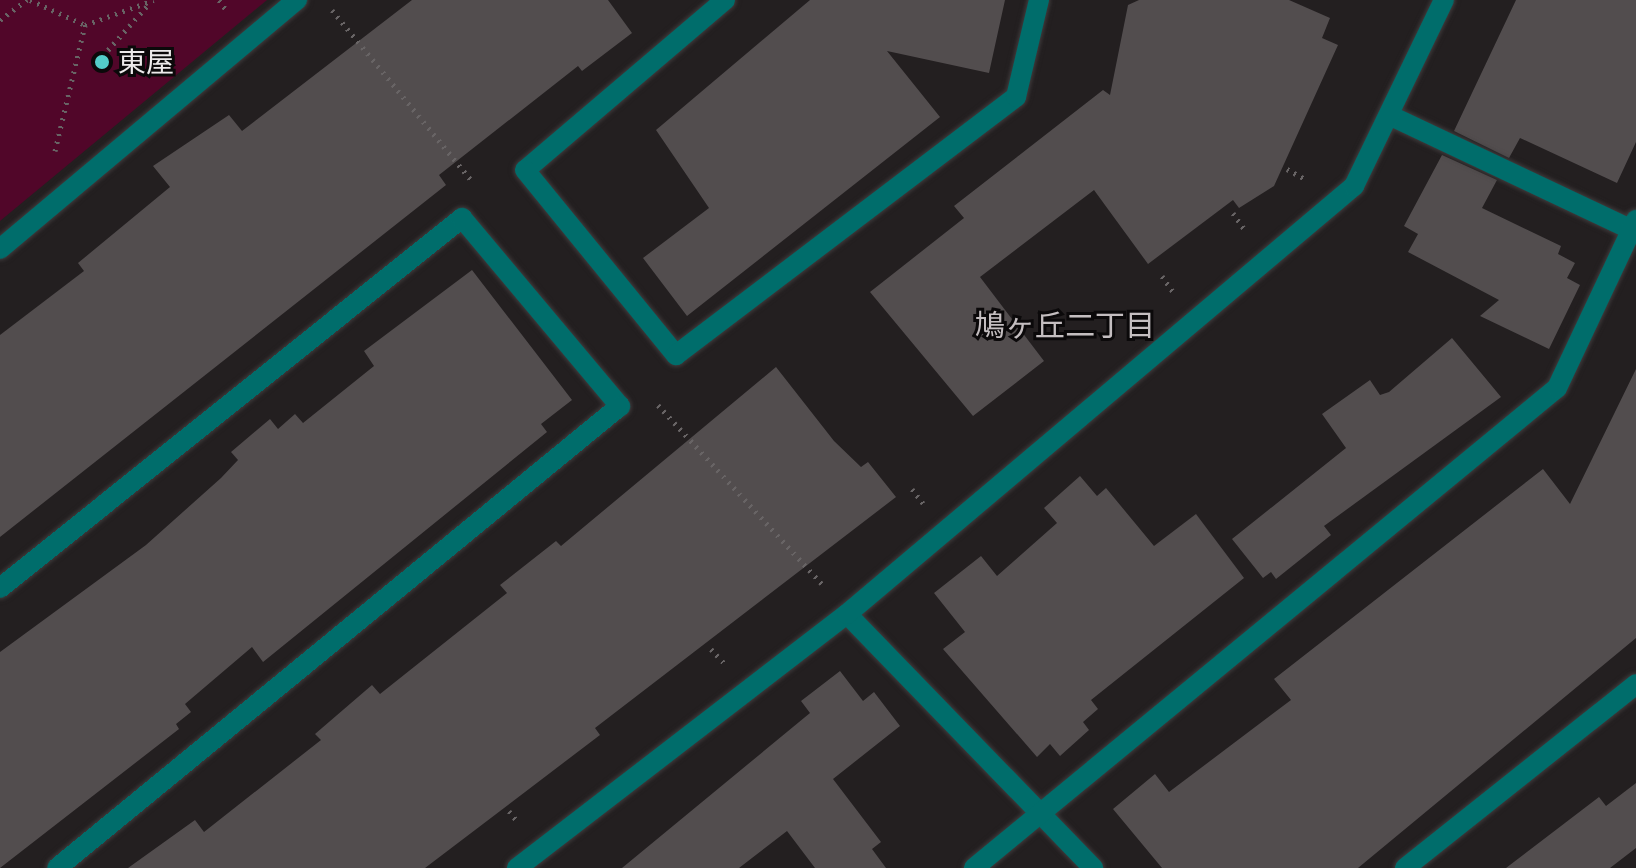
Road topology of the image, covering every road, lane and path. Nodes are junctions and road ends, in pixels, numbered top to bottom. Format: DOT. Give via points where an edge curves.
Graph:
graph roads {
  1 [pos="28,0"];
  2 [pos="297,0"];
  3 [pos="725,0"];
  4 [pos="1039,0"];
  5 [pos="1444,0"];
  6 [pos="152,1"];
  7 [pos="0,20"];
  8 [pos="85,25"];
  9 [pos="108,50"];
  10 [pos="1391,116"];
  11 [pos="47,163"];
  12 [pos="1287,169"];
  13 [pos="1315,184"];
  14 [pos="1634,227"];
  15 [pos="0,249"];
  16 [pos="1162,276"];
  17 [pos="1173,292"];
  18 [pos="0,588"];
  19 [pos="847,614"];
  20 [pos="1636,684"];
  21 [pos="1040,814"];
  22 [pos="57,868"];
  23 [pos="517,868"];
  24 [pos="974,868"];
  25 [pos="1093,868"];
  26 [pos="1405,868"];
  1 -- 7 [label="path"];
  1 -- 8 [label="path"];
  2 -- 15 [label="street"];
  3 -- 4 [label="street" via="525,170 676,355 1016,97"];
  5 -- 10 [label="street"];
  6 -- 8 [label="path"];
  6 -- 9 [label="path"];
  8 -- 11 [label="path" via="73,99"];
  10 -- 14 [label="street"];
  10 -- 19 [label="street" via="1354,186"];
  12 -- 13 [label="path"];
  14 -- 21 [label="street" via="1557,388"];
  16 -- 17 [label="path"];
  18 -- 22 [label="street" via="462,218 620,406"];
  19 -- 21 [label="street"];
  19 -- 23 [label="street"];
  20 -- 26 [label="street"];
  21 -- 24 [label="street"];
  21 -- 25 [label="street"];
}
